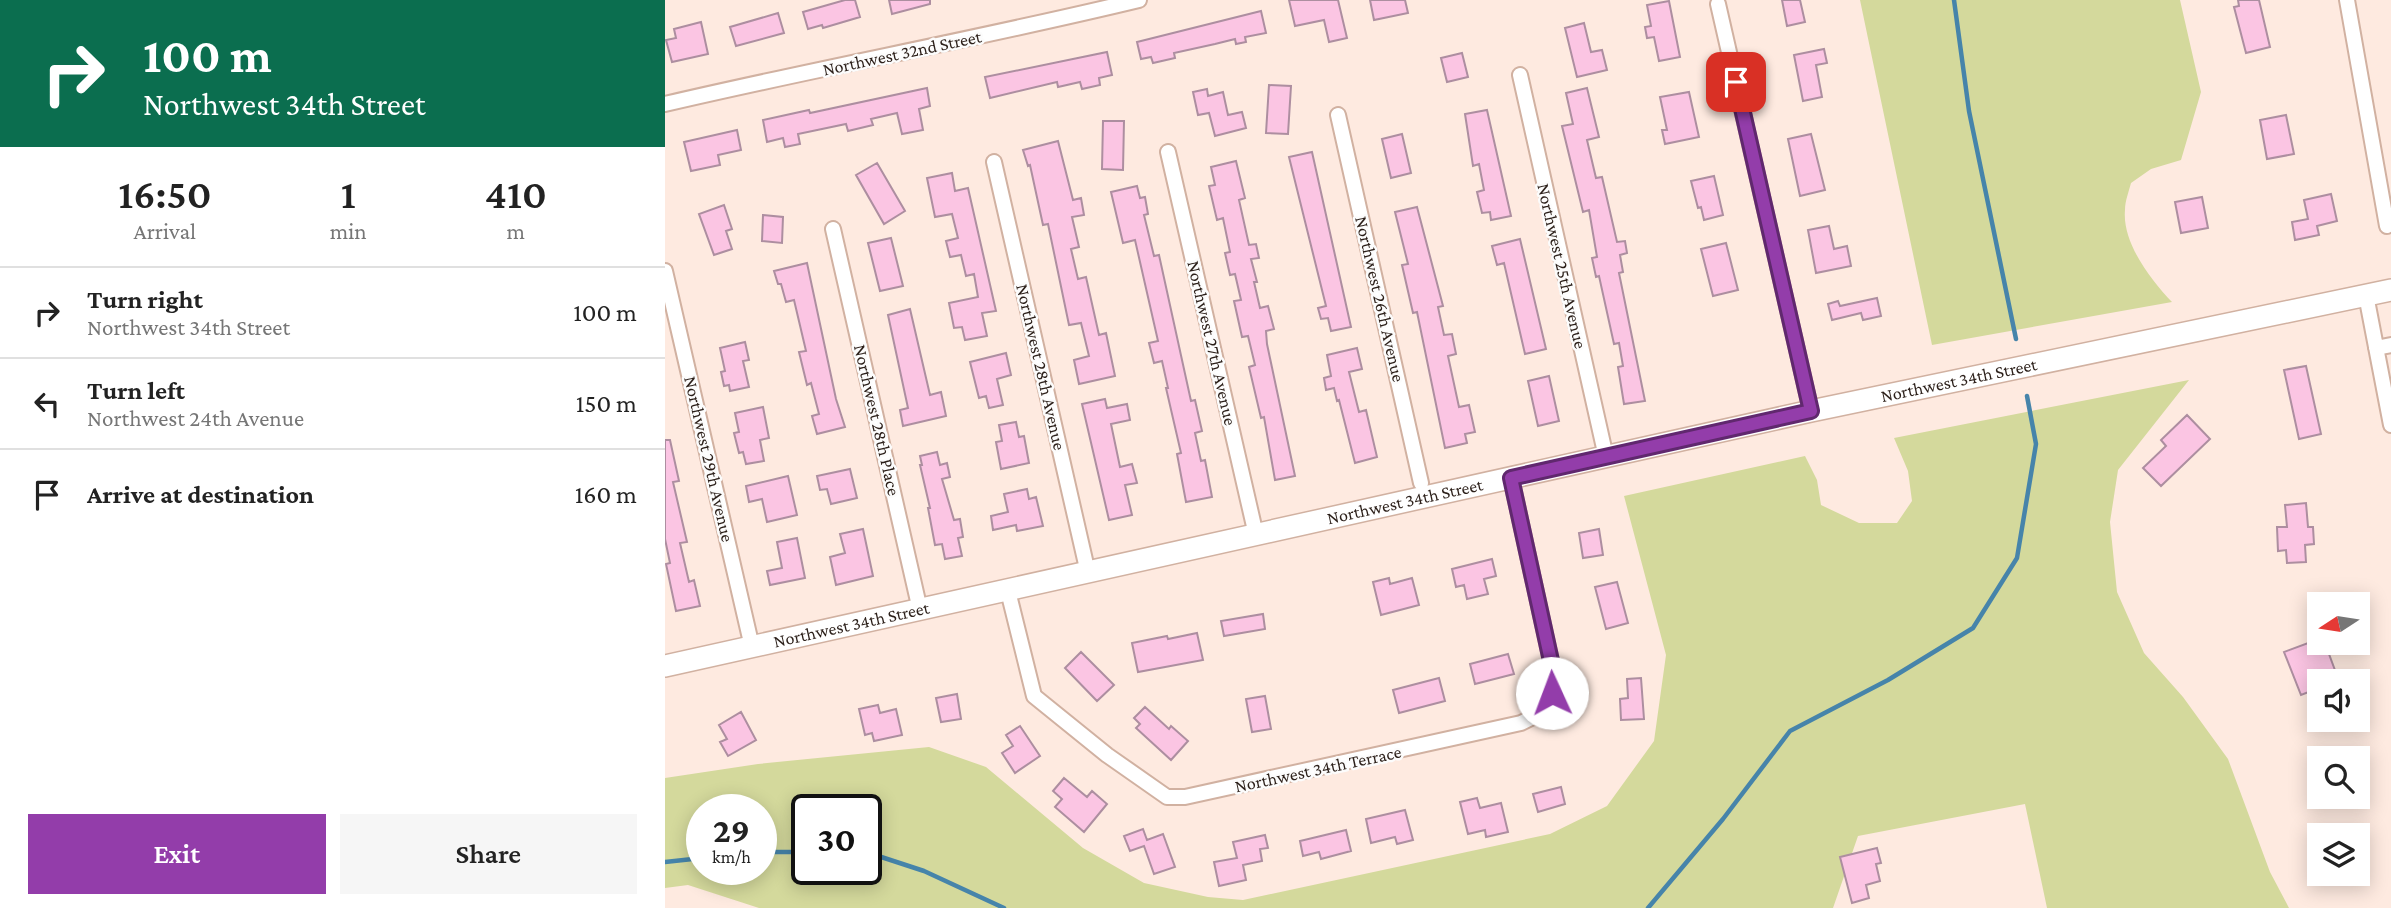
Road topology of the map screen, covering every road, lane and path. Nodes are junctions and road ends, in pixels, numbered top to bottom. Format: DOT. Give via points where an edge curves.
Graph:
graph roads {
  1 [pos="1139,0"];
  2 [pos="2347,0"];
  3 [pos="1110,3"];
  4 [pos="1718,4"];
  5 [pos="1520,75"];
  6 [pos="665,104"];
  7 [pos="1338,115"];
  8 [pos="1168,152"];
  9 [pos="994,162"];
  10 [pos="2387,226"];
  11 [pos="833,229"];
  12 [pos="665,271"];
  13 [pos="2391,290"];
  14 [pos="2366,296"];
  15 [pos="2391,345"];
  16 [pos="2376,348"];
  17 [pos="1811,411"];
  18 [pos="2391,425"];
  19 [pos="1606,457"];
  20 [pos="1511,478"];
  21 [pos="1421,483"];
  22 [pos="1256,535"];
  23 [pos="1088,573"];
  24 [pos="1008,591"];
  25 [pos="920,610"];
  26 [pos="752,647"];
  27 [pos="665,666"];
  1 -- 3 [label="street, Northwest 32nd Street"];
  2 -- 10 [label="street"];
  3 -- 6 [label="street, Northwest 32nd Street" via="1048,22"];
  4 -- 17 [label="street"];
  5 -- 19 [label="street, Northwest 25th Avenue"];
  7 -- 21 [label="street, Northwest 26th Avenue"];
  8 -- 22 [label="street, Northwest 27th Avenue"];
  9 -- 23 [label="street, Northwest 28th Avenue"];
  11 -- 25 [label="street, Northwest 28th Place"];
  12 -- 26 [label="street, Northwest 29th Avenue"];
  13 -- 14 [label="main road, Northwest 34th Street"];
  14 -- 16 [label="street"];
  14 -- 17 [label="main road, Northwest 34th Street"];
  15 -- 16 [label="street"];
  16 -- 18 [label="street"];
  17 -- 19 [label="main road, Northwest 34th Street"];
  19 -- 20 [label="main road, Northwest 34th Street"];
  20 -- 22 [label="main road, Northwest 34th Street"];
  20 -- 24 [label="street, Northwest 34th Terrace" via="1553,670 1552,693 1537,715 1521,723 1185,797 1167,797 1034,696"];
  22 -- 23 [label="main road, Northwest 34th Street"];
  23 -- 24 [label="main road, Northwest 34th Street"];
  24 -- 25 [label="main road, Northwest 34th Street"];
  25 -- 26 [label="main road, Northwest 34th Street"];
  26 -- 27 [label="main road, Northwest 34th Street"];
}
